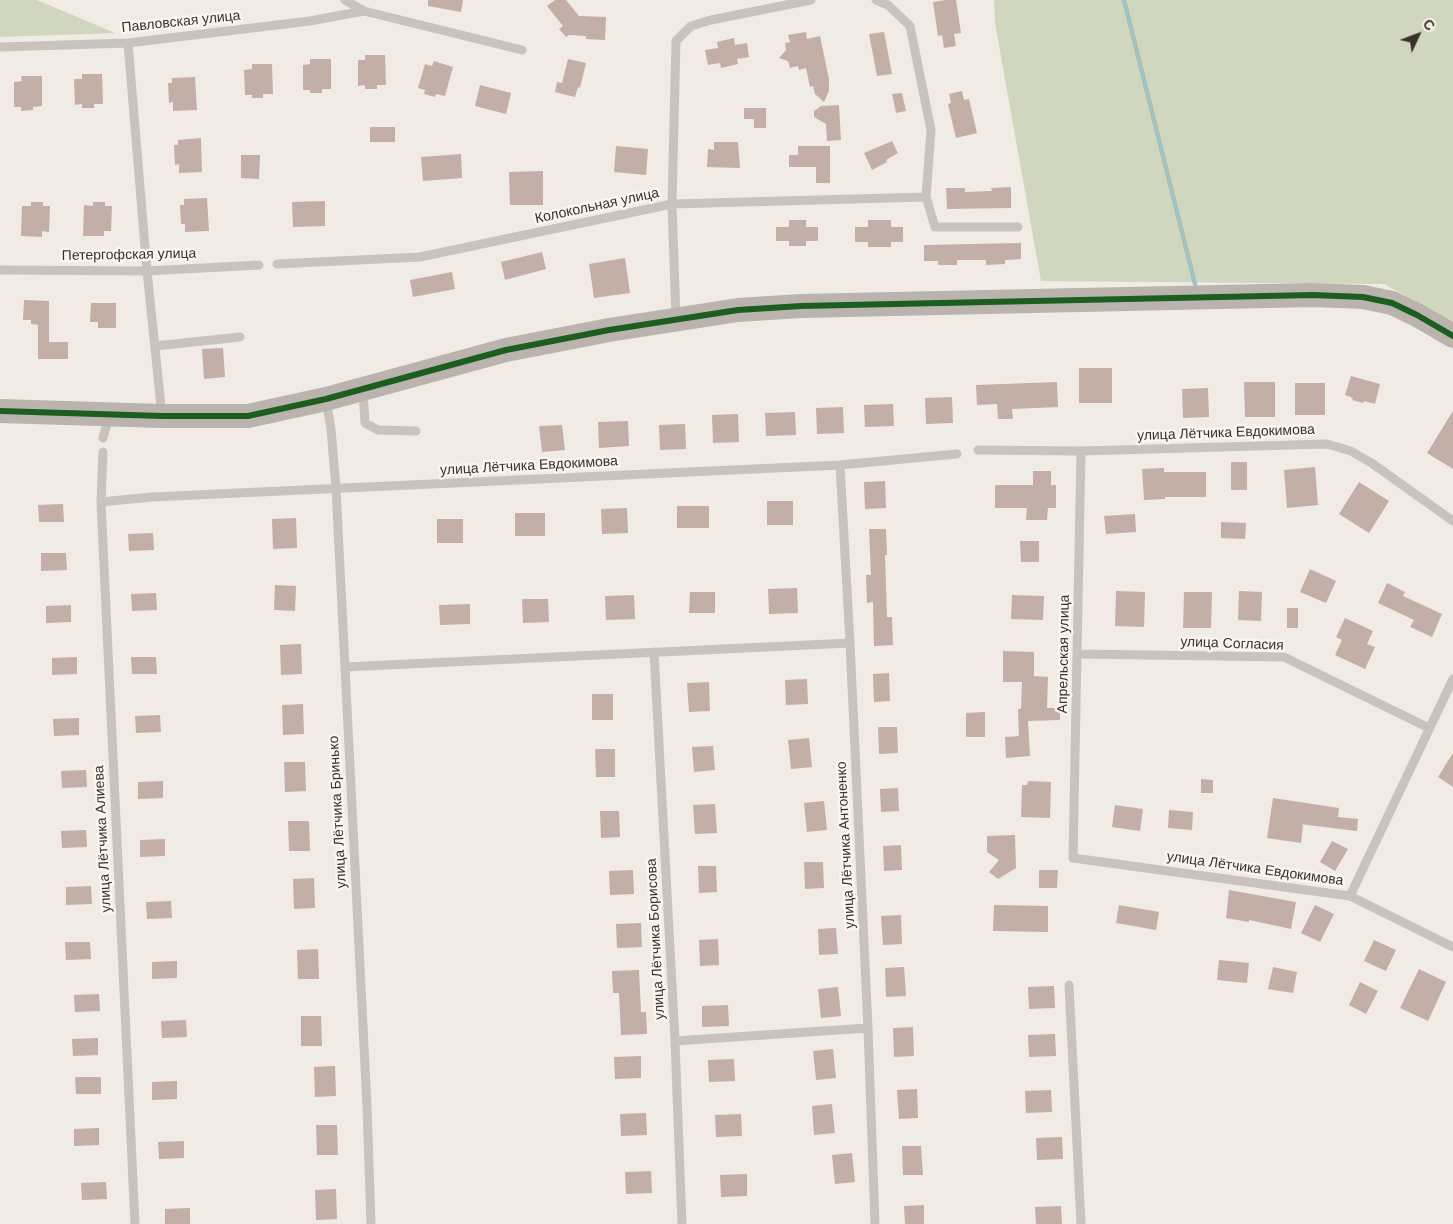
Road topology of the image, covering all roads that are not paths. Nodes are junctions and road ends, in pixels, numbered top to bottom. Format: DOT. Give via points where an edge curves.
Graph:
graph roads {
  1 [pos="345,0"];
  2 [pos="811,0"];
  3 [pos="876,0"];
  4 [pos="364,11"];
  5 [pos="128,42"];
  6 [pos="0,47"];
  7 [pos="522,50"];
  8 [pos="926,197"];
  9 [pos="672,204"];
  10 [pos="1018,227"];
  11 [pos="277,264"];
  12 [pos="259,265"];
  13 [pos="0,270"];
  14 [pos="147,271"];
  15 [pos="676,320"];
  16 [pos="1453,336"];
  17 [pos="240,337"];
  18 [pos="155,346"];
  19 [pos="362,388"];
  20 [pos="326,399"];
  21 [pos="0,411"];
  22 [pos="110,414"];
  23 [pos="162,416"];
  24 [pos="416,430"];
  25 [pos="104,438"];
  26 [pos="978,450"];
  27 [pos="1081,451"];
  28 [pos="103,452"];
  29 [pos="957,454"];
  30 [pos="840,465"];
  31 [pos="336,488"];
  32 [pos="101,502"];
  33 [pos="1453,520"];
  34 [pos="850,643"];
  35 [pos="654,652"];
  36 [pos="1078,654"];
  37 [pos="344,666"];
  38 [pos="1453,679"];
  39 [pos="1429,728"];
  40 [pos="1073,858"];
  41 [pos="1350,896"];
  42 [pos="1453,947"];
  43 [pos="1069,985"];
  44 [pos="868,1028"];
  45 [pos="675,1040"];
  46 [pos="135,1224"];
  47 [pos="371,1224"];
  48 [pos="682,1224"];
  49 [pos="874,1224"];
  50 [pos="1081,1224"];
  1 -- 4 [label="lane"];
  2 -- 9 [label="lane" via="691,26 676,41"];
  3 -- 8 [label="lane" via="888,5 910,26 931,130"];
  4 -- 5 [label="lane, Павловская улица" via="310,21"];
  4 -- 7 [label="lane"];
  5 -- 6 [label="lane, Павловская улица"];
  5 -- 14 [label="lane"];
  8 -- 9 [label="lane, Колокольная улица"];
  8 -- 10 [label="lane" via="935,227"];
  9 -- 11 [label="lane, Колокольная улица" via="420,257"];
  9 -- 15 [label="lane"];
  12 -- 14 [label="lane, Петергофская улица"];
  13 -- 14 [label="lane, Петергофская улица"];
  14 -- 18 [label="lane"];
  15 -- 16 [label="street" via="738,310 801,306 1313,295 1363,297 1392,303"];
  15 -- 19 [label="street" via="506,350"];
  17 -- 18 [label="lane"];
  18 -- 23 [label="lane"];
  19 -- 20 [label="street"];
  19 -- 24 [label="lane" via="365,423 378,430"];
  20 -- 23 [label="street" via="248,416"];
  20 -- 31 [label="lane, улица Лётчика Бринько"];
  21 -- 22 [label="street"];
  22 -- 23 [label="street"];
  22 -- 25 [label="lane"];
  26 -- 27 [label="lane, улица Лётчика Евдокимова"];
  27 -- 33 [label="lane, улица Лётчика Евдокимова" via="1327,444 1351,451 1374,464"];
  27 -- 36 [label="lane, Апрельская улица"];
  28 -- 32 [label="lane, улица Лётчика Алиева"];
  29 -- 30 [label="lane, улица Лётчика Евдокимова"];
  30 -- 31 [label="lane, улица Лётчика Евдокимова"];
  30 -- 34 [label="lane, улица Лётчика Антоненко"];
  31 -- 32 [label="lane, улица Лётчика Евдокимова"];
  31 -- 37 [label="lane, улица Лётчика Бринько"];
  32 -- 46 [label="lane, улица Лётчика Алиева"];
  34 -- 35 [label="lane"];
  34 -- 44 [label="lane, улица Лётчика Антоненко"];
  35 -- 37 [label="lane"];
  35 -- 45 [label="lane, улица Лётчика Борисова"];
  36 -- 39 [label="lane, улица Согласия" via="1284,657"];
  36 -- 40 [label="lane, Апрельская улица"];
  37 -- 47 [label="lane, улица Лётчика Бринько"];
  38 -- 39 [label="lane"];
  39 -- 41 [label="lane"];
  40 -- 41 [label="lane, улица Лётчика Евдокимова"];
  41 -- 42 [label="lane, улица Лётчика Евдокимова"];
  43 -- 50 [label="lane"];
  44 -- 45 [label="lane"];
  44 -- 49 [label="lane, улица Лётчика Антоненко"];
  45 -- 48 [label="lane, улица Лётчика Борисова"];
}
